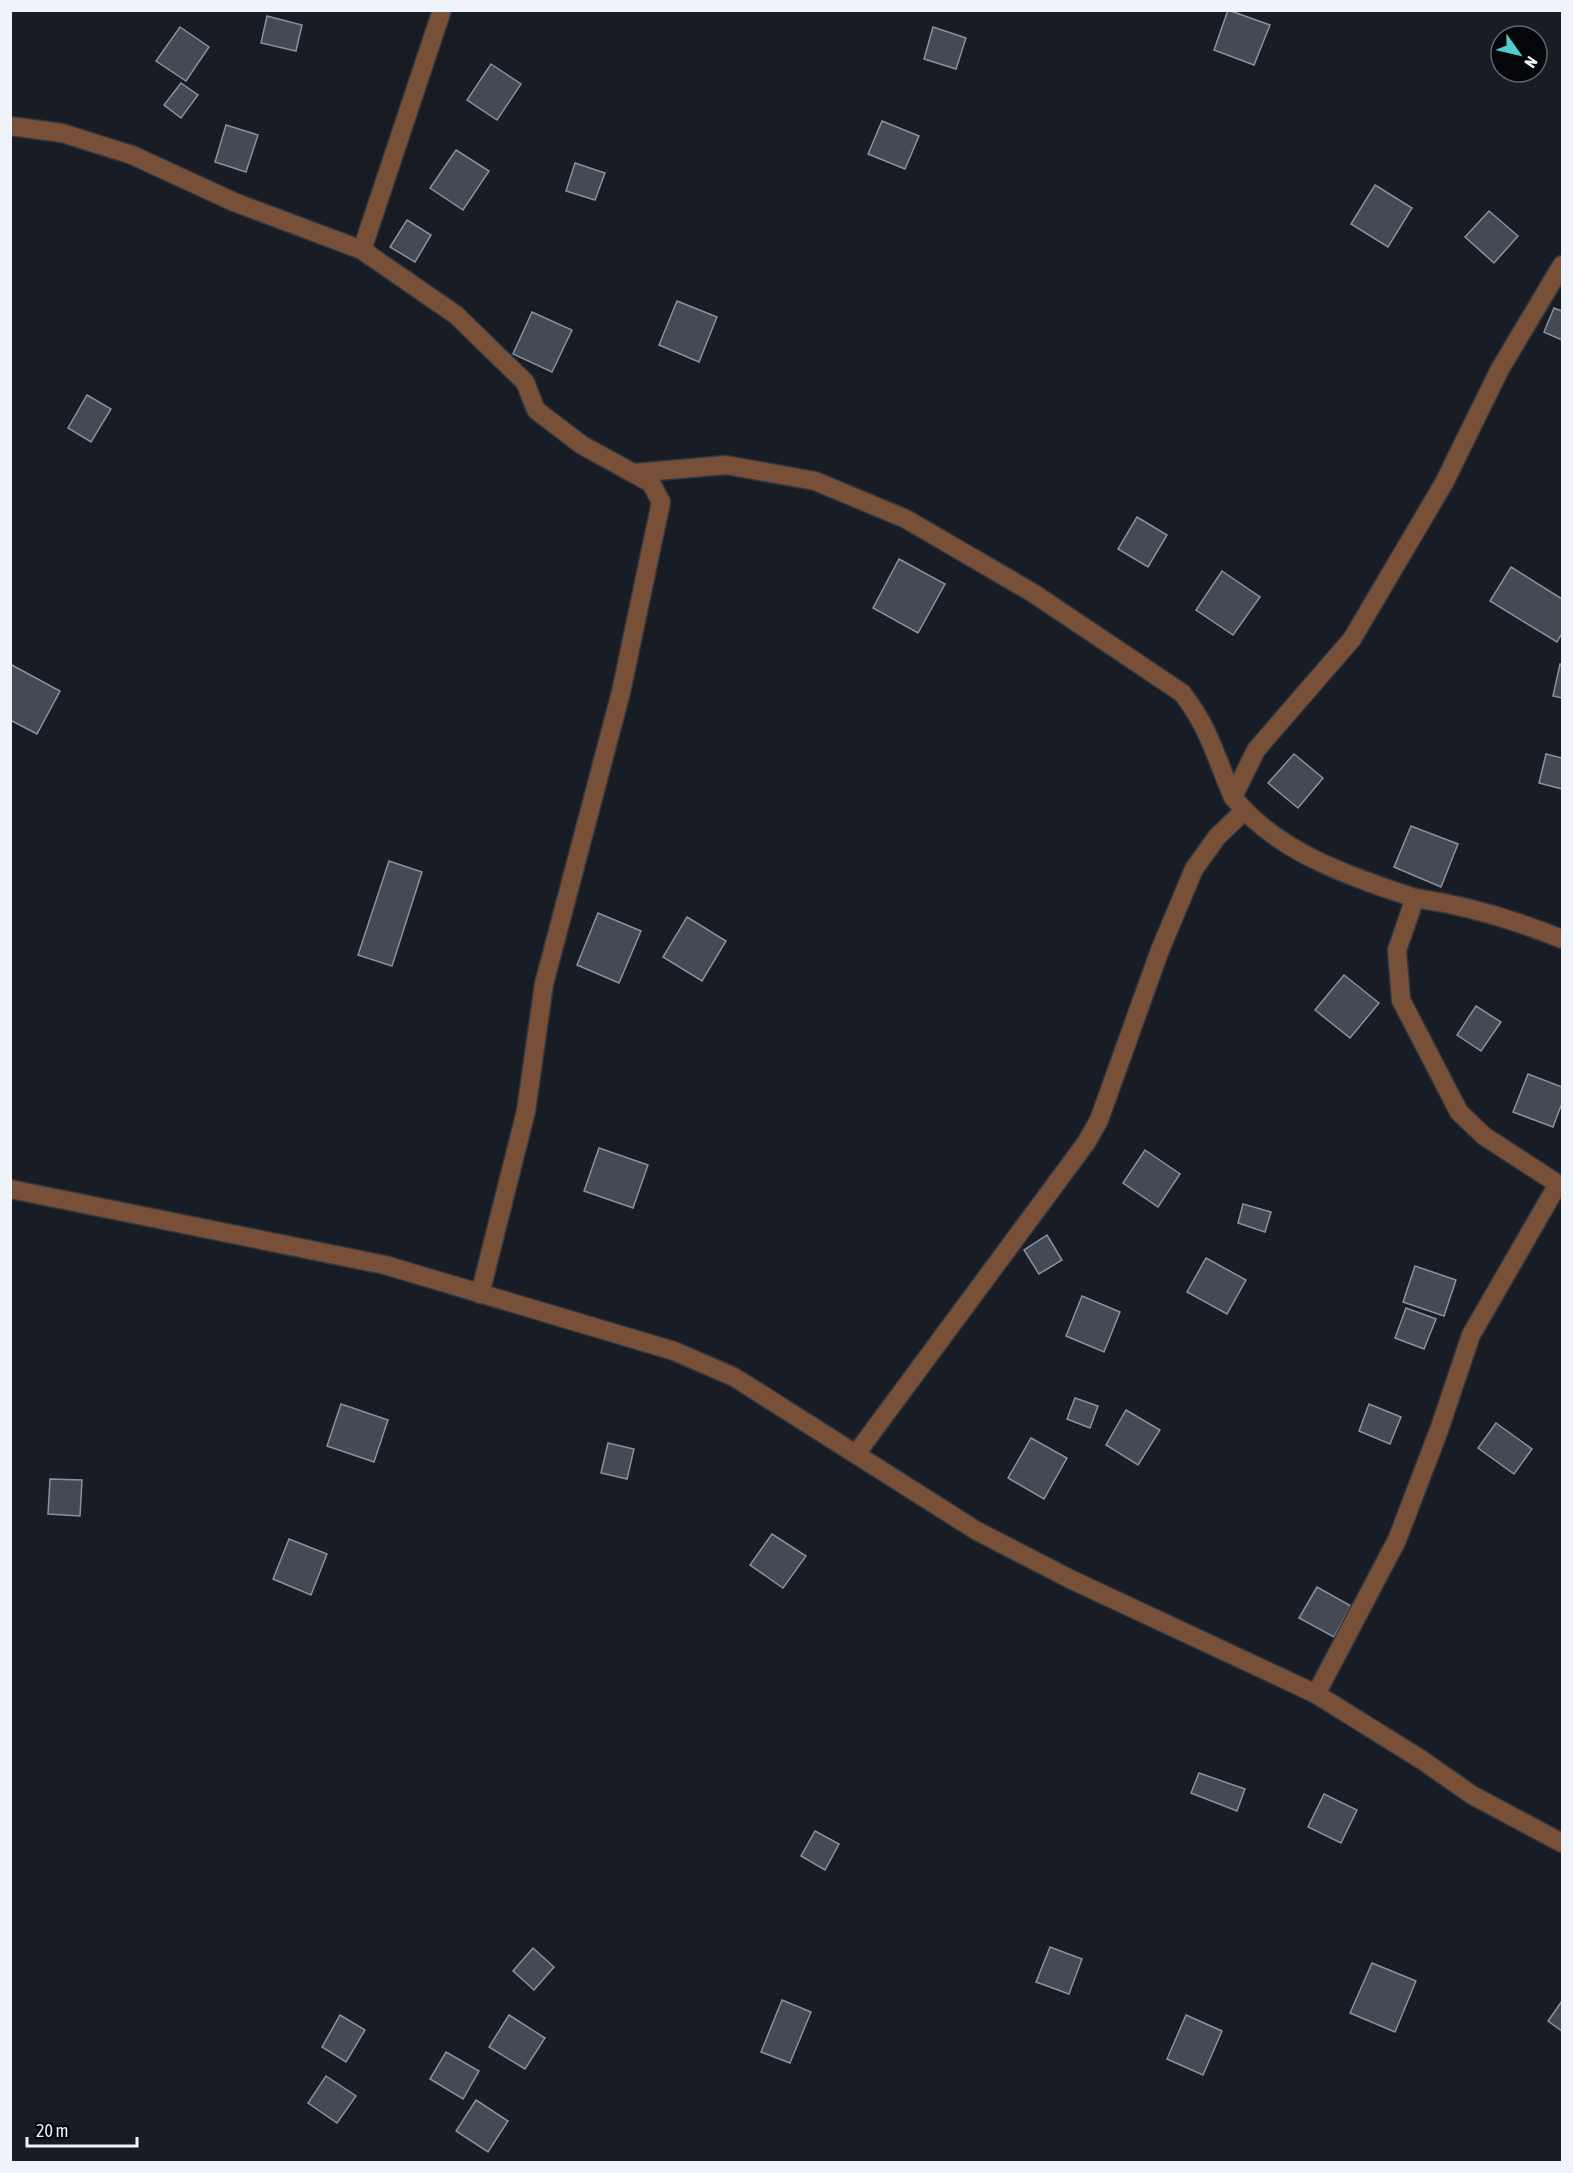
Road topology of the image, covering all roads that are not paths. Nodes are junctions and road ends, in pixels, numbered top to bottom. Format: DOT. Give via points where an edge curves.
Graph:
graph roads {
  1 [pos="442,10"];
  2 [pos="10,126"];
  3 [pos="362,250"];
  4 [pos="1563,265"];
  5 [pos="633,473"];
  6 [pos="1238,804"];
  7 [pos="1415,898"];
  8 [pos="1563,939"];
  9 [pos="1560,1184"];
  10 [pos="10,1189"];
  11 [pos="480,1294"];
  12 [pos="856,1454"];
  13 [pos="1316,1694"];
  14 [pos="1563,1842"];
  1 -- 3 [label="street"];
  2 -- 3 [label="street" via="62,133 132,155 234,202"];
  3 -- 5 [label="street" via="456,315 525,382 536,410 582,445"];
  4 -- 6 [label="street" via="1500,369 1444,483 1352,639 1256,750"];
  5 -- 6 [label="street" via="726,465 815,481 906,519 1033,593 1182,693 1208,732"];
  5 -- 11 [label="street" via="651,483 661,502 621,692 544,984 526,1111"];
  6 -- 7 [label="street" via="1294,848 1348,876"];
  6 -- 12 [label="street" via="1194,869 1160,950 1099,1120 1086,1143"];
  7 -- 8 [label="street" via="1449,903"];
  7 -- 9 [label="street" via="1396,950 1401,1000 1459,1112 1484,1136"];
  9 -- 13 [label="street" via="1471,1335 1397,1540"];
  10 -- 11 [label="street" via="385,1265"];
  11 -- 12 [label="street" via="674,1351 734,1377"];
  12 -- 13 [label="street" via="988,1537"];
  13 -- 14 [label="street" via="1472,1795"];
}
